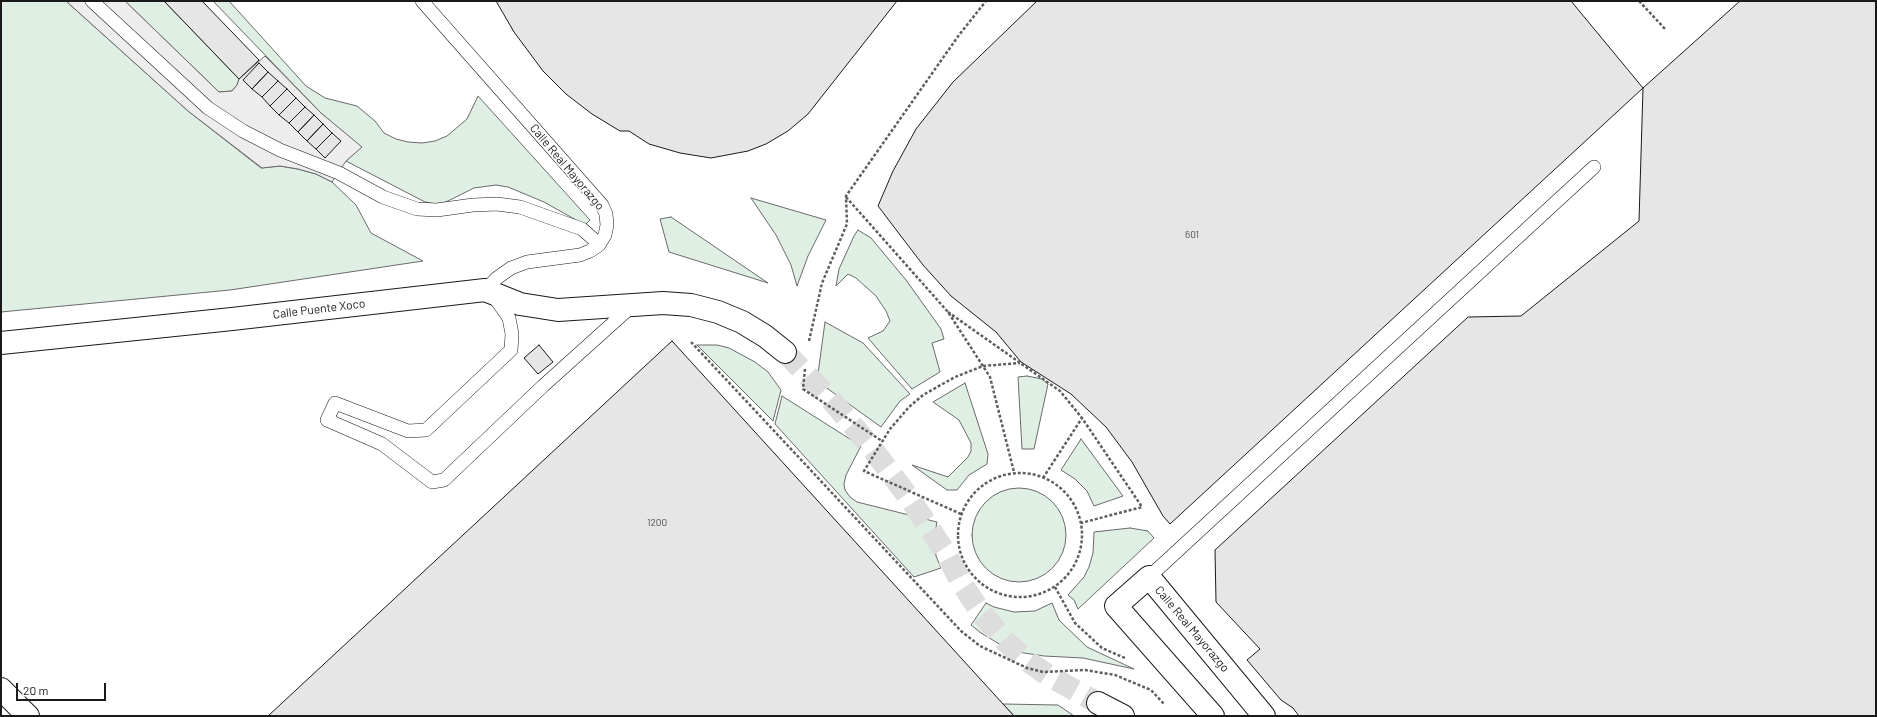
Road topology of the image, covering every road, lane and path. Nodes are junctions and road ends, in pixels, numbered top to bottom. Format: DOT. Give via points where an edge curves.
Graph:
graph roads {
  1 [pos="92,1"];
  2 [pos="422,1"];
  3 [pos="986,1"];
  4 [pos="1639,1"];
  5 [pos="1666,30"];
  6 [pos="1594,167"];
  7 [pos="846,196"];
  8 [pos="599,244"];
  9 [pos="485,290"];
  10 [pos="635,304"];
  11 [pos="948,312"];
  12 [pos="691,342"];
  13 [pos="1,343"];
  14 [pos="808,348"];
  15 [pos="785,352"];
  16 [pos="1021,362"];
  17 [pos="806,365"];
  18 [pos="983,366"];
  19 [pos="1082,418"];
  20 [pos="882,441"];
  21 [pos="1014,472"];
  22 [pos="1043,478"];
  23 [pos="961,514"];
  24 [pos="1081,523"];
  25 [pos="1149,578"];
  26 [pos="1055,587"];
  27 [pos="1128,659"];
  28 [pos="1,689"];
  29 [pos="1098,703"];
  30 [pos="1166,706"];
  31 [pos="28,716"];
  32 [pos="1123,716"];
  33 [pos="1213,716"];
  34 [pos="1264,716"];
  1 -- 8 [label="lane" via="208,108 243,131 280,150 339,173 383,197 417,209 437,210 489,204 520,207 582,229"];
  2 -- 8 [label="lane, Calle Real Mayorazgo" via="602,205 607,225 605,235"];
  3 -- 7 [label="path" via="959,35"];
  4 -- 5 [label="path"];
  6 -- 25 [label="lane"];
  7 -- 11 [label="path"];
  7 -- 14 [label="path" via="847,224 822,283"];
  8 -- 9 [label="lane" via="580,255 527,262 511,268"];
  9 -- 10 [label="street, Calle Puente Xoco" via="520,304 558,310"];
  9 -- 10 [label="lane" via="495,298 509,318 511,350 426,430 408,431 334,403 327,420 382,444 432,482 444,480 543,386"];
  9 -- 13 [label="street, Calle Puente Xoco"];
  10 -- 15 [label="street" via="690,305 718,312 742,322"];
  11 -- 16 [label="path"];
  11 -- 18 [label="path"];
  12 -- 30 [label="path" via="962,631 980,646 1027,668 1043,672 1085,670 1115,675 1150,690"];
  16 -- 18 [label="path"];
  16 -- 19 [label="path" via="1060,391"];
  17 -- 20 [label="path" via="804,389"];
  18 -- 20 [label="path" via="955,377 923,395 900,417"];
  18 -- 21 [label="path" via="990,377"];
  19 -- 22 [label="path"];
  19 -- 24 [label="path" via="1142,507"];
  20 -- 23 [label="path" via="864,471"];
  21 -- 22 [label="path" via="1035,474"];
  21 -- 23 [label="path" via="994,478 977,489"];
  22 -- 24 [label="path" via="1054,482 1070,496"];
  23 -- 26 [label="path" via="958,546 965,565 978,582 996,593 1016,598 1036,596"];
  24 -- 26 [label="path" via="1083,534 1080,555 1070,573"];
  25 -- 33 [label="street, Calle Real Mayorazgo" via="1116,606"];
  25 -- 34 [label="street, Calle Real Mayorazgo"];
  26 -- 27 [label="path" via="1071,617 1084,631 1102,648"];
  28 -- 31 [label="street"];
  29 -- 32 [label="street"];
}
